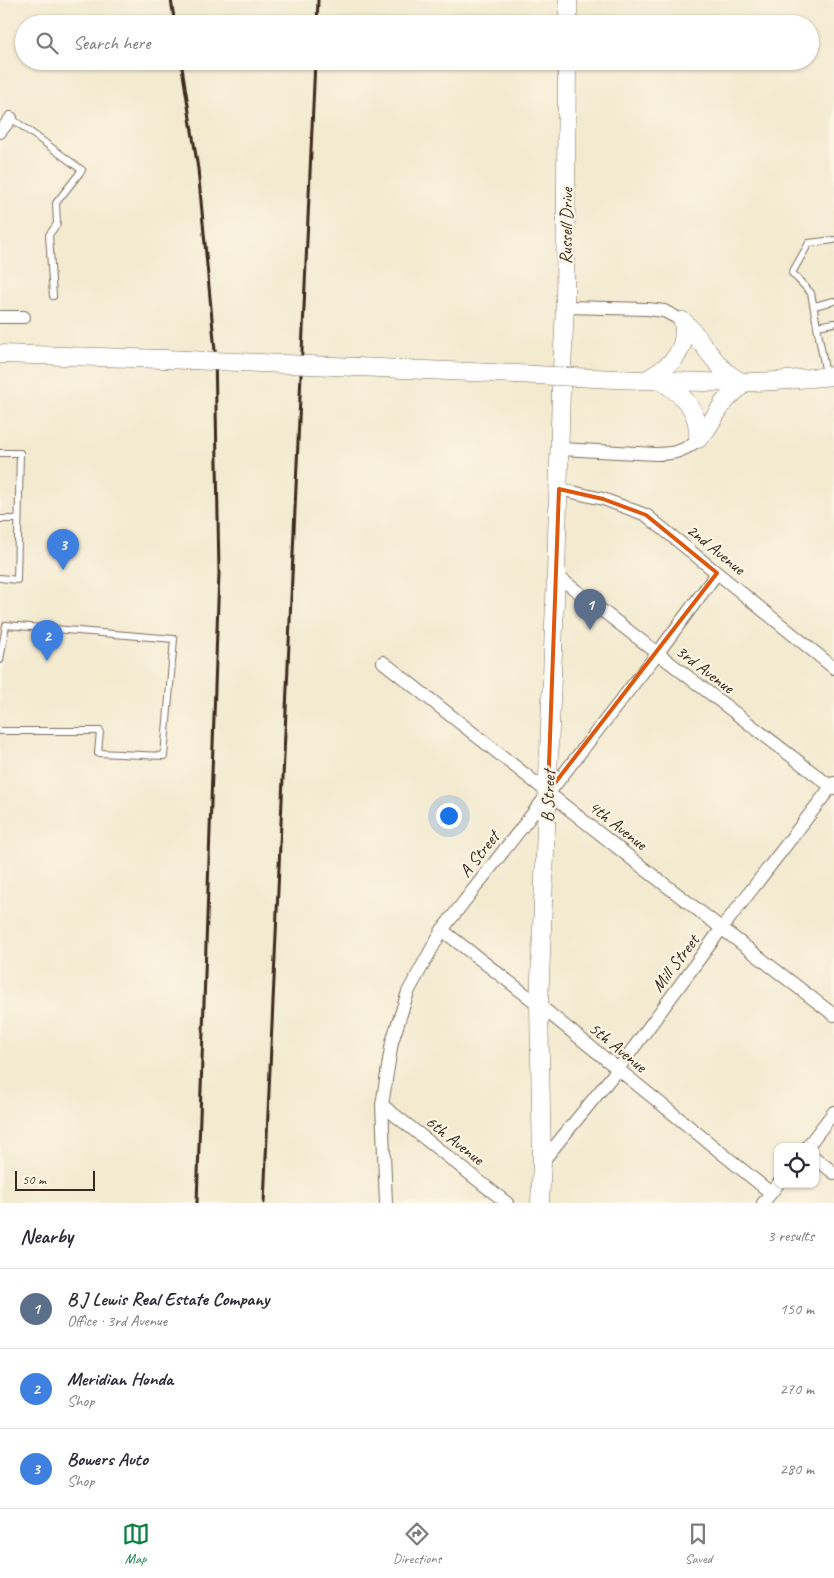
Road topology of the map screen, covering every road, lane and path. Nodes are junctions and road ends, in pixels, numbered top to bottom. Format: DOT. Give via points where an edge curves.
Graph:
graph roads {
  1 [pos="568,0"];
  2 [pos="568,15"];
  3 [pos="568,70"];
  4 [pos="11,118"];
  5 [pos="0,132"];
  6 [pos="834,240"];
  7 [pos="53,296"];
  8 [pos="834,301"];
  9 [pos="814,306"];
  10 [pos="565,307"];
  11 [pos="0,317"];
  12 [pos="24,317"];
  13 [pos="683,321"];
  14 [pos="834,323"];
  15 [pos="817,326"];
  16 [pos="0,343"];
  17 [pos="0,354"];
  18 [pos="45,355"];
  19 [pos="830,376"];
  20 [pos="654,381"];
  21 [pos="744,382"];
  22 [pos="560,390"];
  23 [pos="698,439"];
  24 [pos="560,449"];
  25 [pos="0,453"];
  26 [pos="559,489"];
  27 [pos="0,519"];
  28 [pos="18,519"];
  29 [pos="717,573"];
  30 [pos="556,575"];
  31 [pos="0,578"];
  32 [pos="657,654"];
  33 [pos="0,660"];
  34 [pos="382,662"];
  35 [pos="834,668"];
  36 [pos="0,732"];
  37 [pos="833,786"];
  38 [pos="548,792"];
  39 [pos="722,928"];
  40 [pos="442,930"];
  41 [pos="539,1006"];
  42 [pos="834,1015"];
  43 [pos="618,1068"];
  44 [pos="382,1105"];
  45 [pos="834,1112"];
  46 [pos="810,1143"];
  47 [pos="819,1161"];
  48 [pos="542,1162"];
  49 [pos="834,1173"];
  50 [pos="770,1193"];
  51 [pos="386,1203"];
  52 [pos="507,1203"];
  53 [pos="540,1203"];
  1 -- 2 [label="main road"];
  3 -- 10 [label="main road, Russell Drive"];
  4 -- 5 [label="street"];
  4 -- 7 [label="lane" via="82,170 56,203 57,224 49,235"];
  6 -- 9 [label="lane" via="809,243 792,273 811,293"];
  8 -- 9 [label="lane"];
  9 -- 15 [label="lane"];
  10 -- 13 [label="street" via="648,309"];
  10 -- 22 [label="main road, Russell Drive"];
  11 -- 12 [label="street"];
  13 -- 20 [label="main road" via="680,350"];
  13 -- 21 [label="main road" via="725,373"];
  14 -- 15 [label="lane"];
  15 -- 19 [label="lane"];
  16 -- 18 [label="main road"];
  17 -- 18 [label="main road"];
  18 -- 20 [label="main road, bridge"];
  19 -- 21 [label="main road"];
  20 -- 21 [label="main road"];
  20 -- 23 [label="main road" via="681,395 695,414"];
  21 -- 23 [label="main road" via="724,402"];
  22 -- 24 [label="main road, B Street"];
  23 -- 24 [label="street" via="691,446 669,454"];
  24 -- 26 [label="main road, B Street"];
  25 -- 28 [label="lane" via="20,453"];
  26 -- 29 [label="street, 2nd Avenue" via="603,499 646,515"];
  26 -- 30 [label="main road, B Street"];
  27 -- 28 [label="lane"];
  28 -- 31 [label="lane" via="17,580"];
  29 -- 32 [label="street, A Street"];
  29 -- 35 [label="street, 2nd Avenue"];
  30 -- 32 [label="street, 3rd Avenue"];
  30 -- 38 [label="main road, B Street"];
  32 -- 37 [label="street, 3rd Avenue"];
  32 -- 38 [label="street, A Street"];
  33 -- 36 [label="lane" via="6,625 174,639 164,756 98,753 100,732"];
  34 -- 38 [label="street, 4th Avenue"];
  37 -- 39 [label="street, Mill Street"];
  38 -- 39 [label="street, 4th Avenue"];
  38 -- 40 [label="street, A Street"];
  38 -- 41 [label="main road, B Street"];
  39 -- 42 [label="street, 4th Avenue"];
  39 -- 43 [label="street, Mill Street"];
  40 -- 41 [label="street, 5th Avenue"];
  40 -- 44 [label="street, A Street" via="408,992 392,1042"];
  41 -- 43 [label="street, 5th Avenue"];
  41 -- 48 [label="main road, B Street"];
  43 -- 48 [label="street, Mill Street"];
  43 -- 50 [label="street, 5th Avenue"];
  44 -- 51 [label="street, A Street"];
  44 -- 52 [label="street, 6th Avenue"];
  45 -- 46 [label="street"];
  47 -- 49 [label="street"];
  48 -- 53 [label="main road, B Street"];
}
